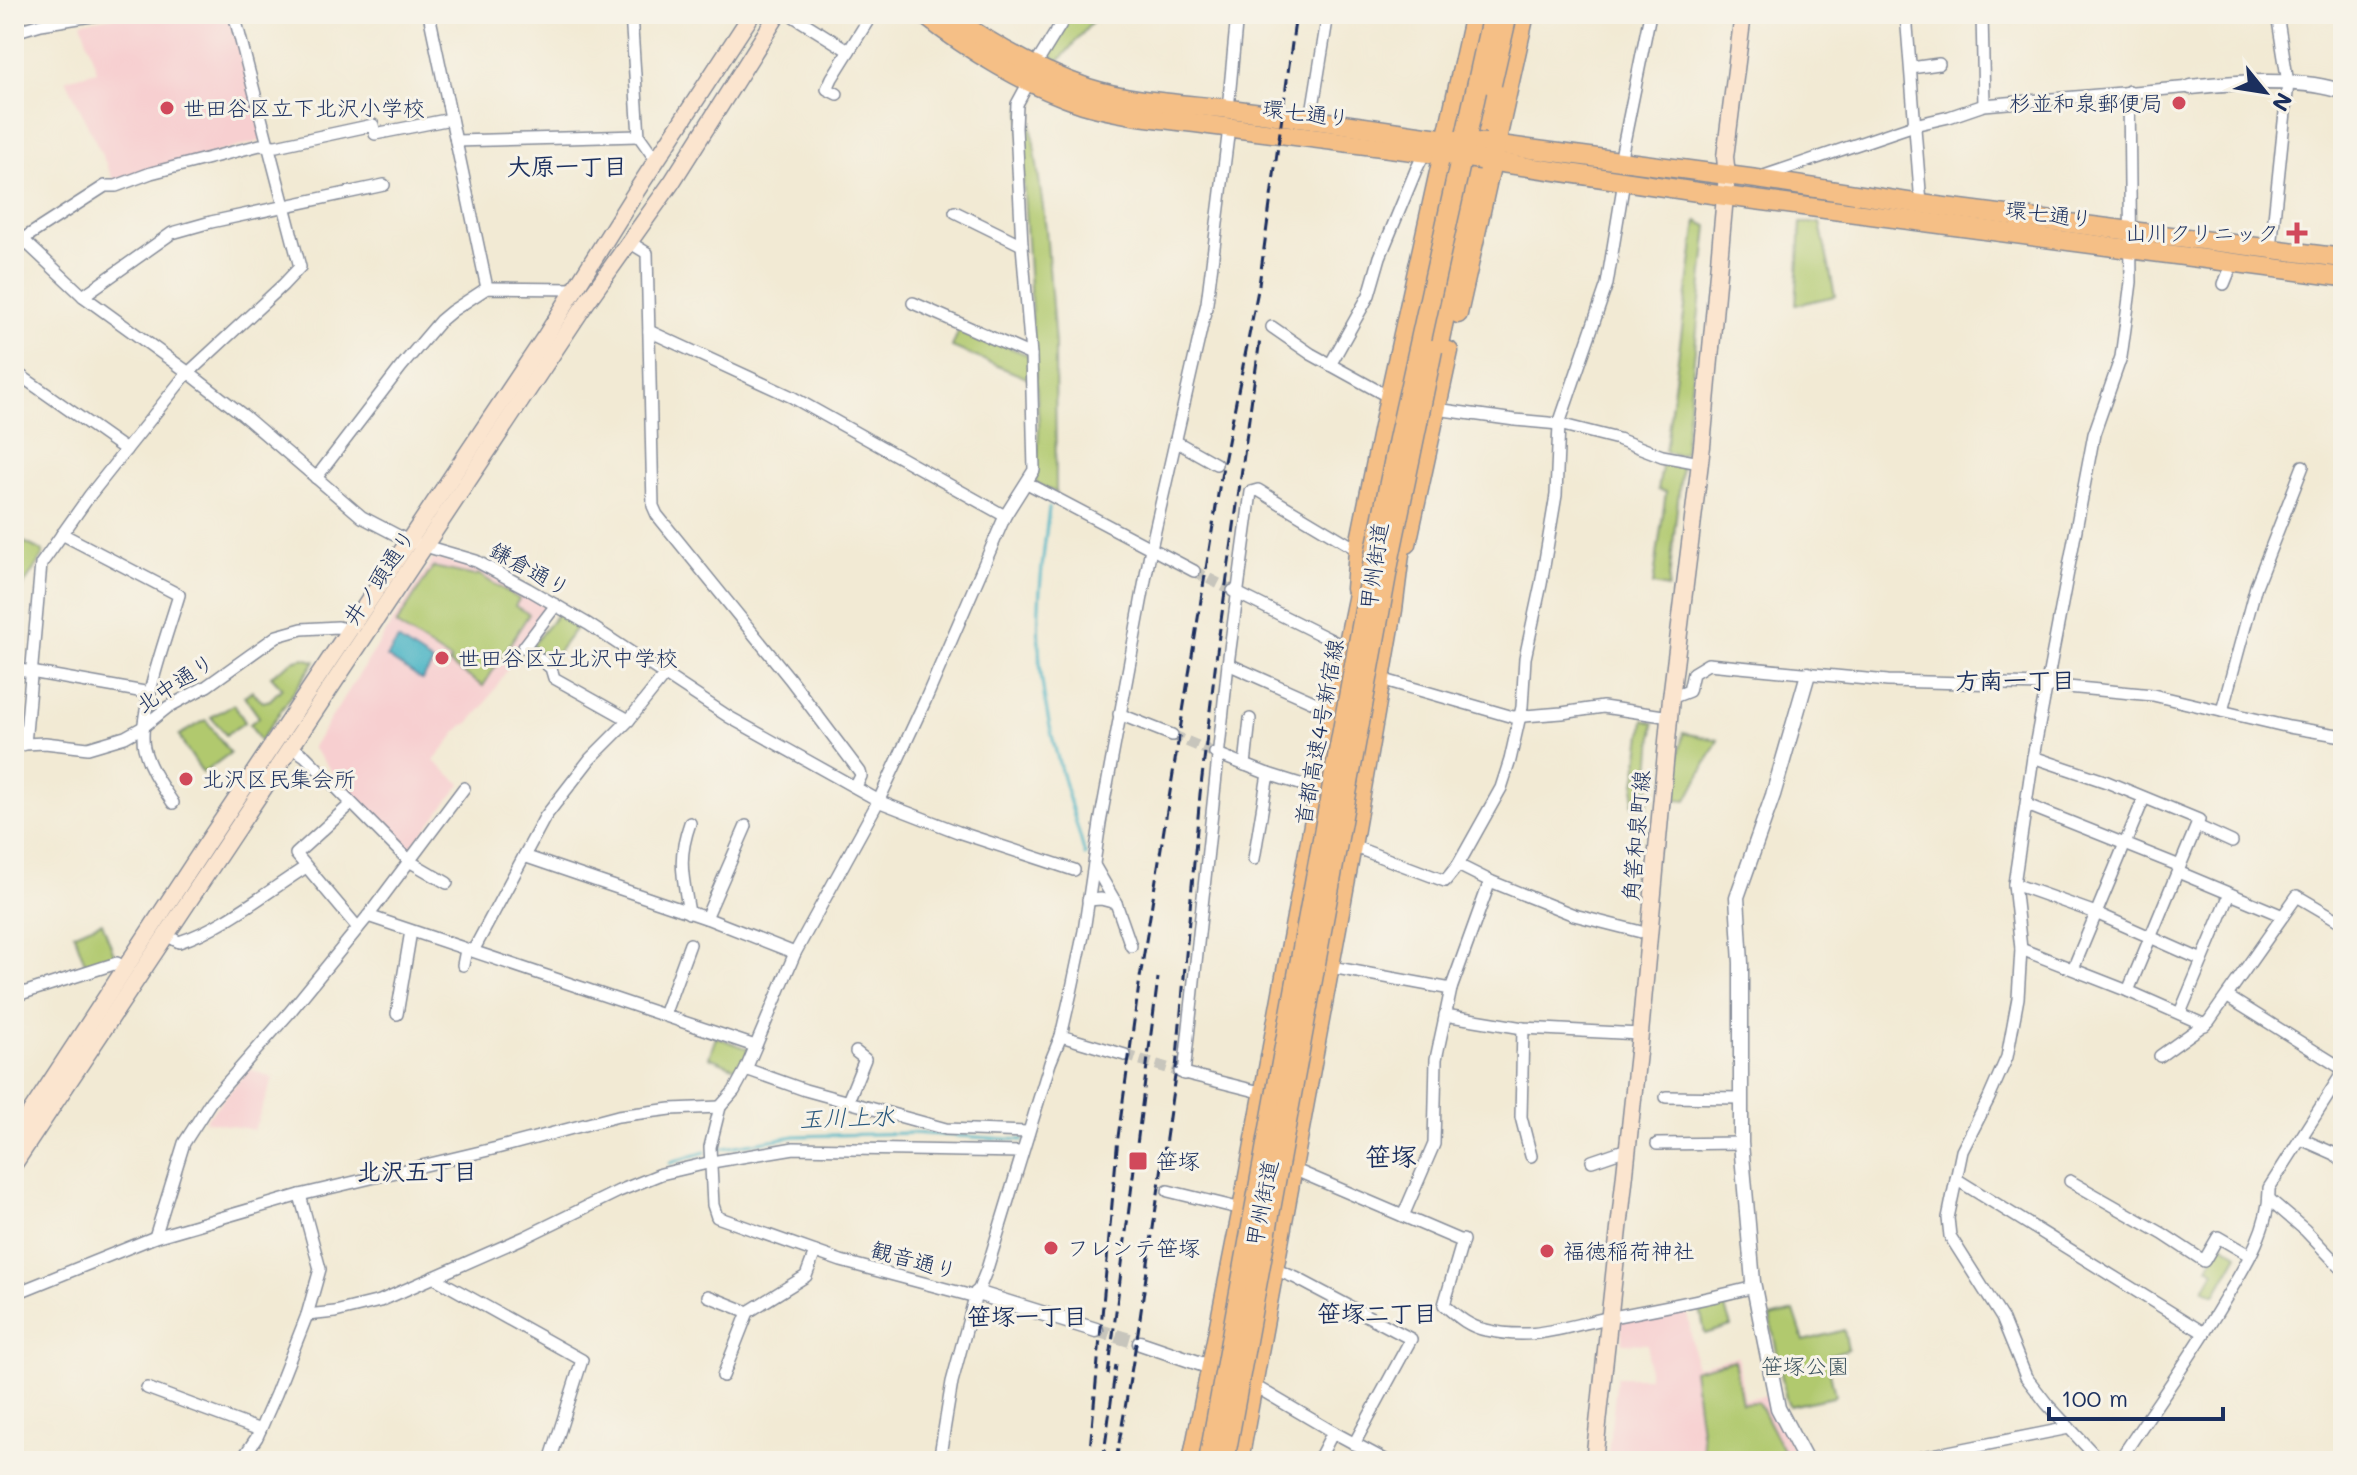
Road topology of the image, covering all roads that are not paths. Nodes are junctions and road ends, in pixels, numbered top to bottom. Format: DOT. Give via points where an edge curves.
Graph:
graph roads {
  1 [pos="104,14"];
  2 [pos="234,14"];
  3 [pos="429,14"];
  4 [pos="631,14"];
  5 [pos="752,14"];
  6 [pos="778,14"];
  7 [pos="790,14"];
  8 [pos="872,14"];
  9 [pos="923,14"];
  10 [pos="948,14"];
  11 [pos="1067,14"];
  12 [pos="1237,14"];
  13 [pos="1328,14"];
  14 [pos="1474,14"];
  15 [pos="1490,14"];
  16 [pos="1509,14"];
  17 [pos="1525,14"];
  18 [pos="1650,14"];
  19 [pos="1743,14"];
  20 [pos="1906,14"];
  21 [pos="1982,14"];
  22 [pos="2277,14"];
  23 [pos="79,16"];
  24 [pos="14,32"];
  25 [pos="766,34"];
  26 [pos="849,51"];
  27 [pos="723,58"];
  28 [pos="1939,64"];
  29 [pos="1911,68"];
  30 [pos="1032,73"];
  31 [pos="2288,83"];
  32 [pos="2191,87"];
  33 [pos="2129,91"];
  34 [pos="2343,92"];
  35 [pos="837,94"];
  36 [pos="1984,105"];
  37 [pos="1229,118"];
  38 [pos="451,119"];
  39 [pos="1311,119"];
  40 [pos="1914,125"];
  41 [pos="639,136"];
  42 [pos="456,141"];
  43 [pos="269,145"];
  44 [pos="1445,148"];
  45 [pos="1489,152"];
  46 [pos="658,158"];
  47 [pos="1720,168"];
  48 [pos="1622,171"];
  49 [pos="1757,179"];
  50 [pos="384,185"];
  51 [pos="1921,204"];
  52 [pos="1724,206"];
  53 [pos="285,208"];
  54 [pos="955,212"];
  55 [pos="18,235"];
  56 [pos="2130,239"];
  57 [pos="629,242"];
  58 [pos="1022,245"];
  59 [pos="2271,248"];
  60 [pos="2343,258"];
  61 [pos="2233,262"];
  62 [pos="2343,277"];
  63 [pos="2224,284"];
  64 [pos="487,288"];
  65 [pos="576,289"];
  66 [pos="83,296"];
  67 [pos="913,303"];
  68 [pos="1272,327"];
  69 [pos="649,331"];
  70 [pos="1031,355"];
  71 [pos="1330,365"];
  72 [pos="14,371"];
  73 [pos="189,373"];
  74 [pos="1389,397"];
  75 [pos="1436,409"];
  76 [pos="1559,424"];
  77 [pos="1175,441"];
  78 [pos="126,450"];
  79 [pos="1700,463"];
  80 [pos="1216,464"];
  81 [pos="2303,466"];
  82 [pos="316,478"];
  83 [pos="1027,483"];
  84 [pos="1005,516"];
  85 [pos="62,534"];
  86 [pos="408,541"];
  87 [pos="426,546"];
  88 [pos="1151,548"];
  89 [pos="1358,550"];
  90 [pos="1194,571"];
  91 [pos="1234,592"];
  92 [pos="556,605"];
  93 [pos="1393,610"];
  94 [pos="1353,619"];
  95 [pos="349,630"];
  96 [pos="1347,648"];
  97 [pos="1228,664"];
  98 [pos="14,669"];
  99 [pos="30,672"];
  100 [pos="1808,674"];
  101 [pos="664,676"];
  102 [pos="1381,679"];
  103 [pos="2046,685"];
  104 [pos="150,693"];
  105 [pos="1671,698"];
  106 [pos="1334,711"];
  107 [pos="2222,711"];
  108 [pos="1119,714"];
  109 [pos="1520,717"];
  110 [pos="1670,717"];
  111 [pos="1250,719"];
  112 [pos="629,720"];
  113 [pos="143,727"];
  114 [pos="1172,735"];
  115 [pos="2343,736"];
  116 [pos="19,746"];
  117 [pos="290,746"];
  118 [pos="1215,753"];
  119 [pos="2033,757"];
  120 [pos="1245,765"];
  121 [pos="1268,774"];
  122 [pos="856,786"];
  123 [pos="464,788"];
  124 [pos="1319,790"];
  125 [pos="2144,798"];
  126 [pos="879,800"];
  127 [pos="173,803"];
  128 [pos="351,804"];
  129 [pos="2027,805"];
  130 [pos="690,823"];
  131 [pos="746,826"];
  132 [pos="2197,826"];
  133 [pos="2232,842"];
  134 [pos="2124,844"];
  135 [pos="1352,846"];
  136 [pos="524,856"];
  137 [pos="1254,859"];
  138 [pos="409,861"];
  139 [pos="1093,864"];
  140 [pos="1458,865"];
  141 [pos="306,867"];
  142 [pos="2179,869"];
  143 [pos="1074,870"];
  144 [pos="1490,881"];
  145 [pos="447,883"];
  146 [pos="2014,884"];
  147 [pos="2230,894"];
  148 [pos="1088,900"];
  149 [pos="1116,903"];
  150 [pos="689,913"];
  151 [pos="2096,913"];
  152 [pos="368,916"];
  153 [pos="2283,916"];
  154 [pos="706,918"];
  155 [pos="2343,923"];
  156 [pos="358,928"];
  157 [pos="411,931"];
  158 [pos="1649,934"];
  159 [pos="166,935"];
  160 [pos="2150,937"];
  161 [pos="690,944"];
  162 [pos="1131,946"];
  163 [pos="2021,949"];
  164 [pos="469,950"];
  165 [pos="795,953"];
  166 [pos="2202,960"];
  167 [pos="463,965"];
  168 [pos="1331,967"];
  169 [pos="126,968"];
  170 [pos="2073,969"];
  171 [pos="1451,989"];
  172 [pos="2128,991"];
  173 [pos="14,996"];
  174 [pos="2228,997"];
  175 [pos="2180,1013"];
  176 [pos="397,1014"];
  177 [pos="664,1015"];
  178 [pos="1445,1015"];
  179 [pos="2205,1025"];
  180 [pos="1523,1028"];
  181 [pos="1640,1034"];
  182 [pos="1061,1036"];
  183 [pos="755,1046"];
  184 [pos="856,1052"];
  185 [pos="1125,1055"];
  186 [pos="2160,1056"];
  187 [pos="746,1069"];
  188 [pos="2342,1077"];
  189 [pos="1264,1093"];
  190 [pos="1666,1097"];
  191 [pos="1741,1098"];
  192 [pos="848,1101"];
  193 [pos="720,1107"];
  194 [pos="1028,1133"];
  195 [pos="14,1138"];
  196 [pos="2301,1139"];
  197 [pos="1741,1143"];
  198 [pos="1657,1144"];
  199 [pos="1627,1149"];
  200 [pos="1022,1150"];
  201 [pos="711,1155"];
  202 [pos="1531,1156"];
  203 [pos="1592,1161"];
  204 [pos="2343,1162"];
  205 [pos="14,1164"];
  206 [pos="1293,1169"];
  207 [pos="1956,1179"];
  208 [pos="2070,1181"];
  209 [pos="1168,1191"];
  210 [pos="300,1195"];
  211 [pos="2269,1199"];
  212 [pos="1242,1209"];
  213 [pos="1403,1216"];
  214 [pos="155,1237"];
  215 [pos="815,1252"];
  216 [pos="2249,1255"];
  217 [pos="1274,1269"];
  218 [pos="2343,1270"];
  219 [pos="433,1277"];
  220 [pos="1754,1287"];
  221 [pos="14,1294"];
  222 [pos="976,1295"];
  223 [pos="708,1296"];
  224 [pos="748,1312"];
  225 [pos="307,1315"];
  226 [pos="1609,1317"];
  227 [pos="1096,1330"];
  228 [pos="2204,1333"];
  229 [pos="1140,1343"];
  230 [pos="1213,1368"];
  231 [pos="723,1376"];
  232 [pos="1250,1384"];
  233 [pos="147,1388"];
  234 [pos="2069,1428"];
  235 [pos="260,1430"];
  236 [pos="1333,1432"];
  237 [pos="1354,1444"];
  238 [pos="241,1461"];
  239 [pos="550,1461"];
  240 [pos="939,1461"];
  241 [pos="1192,1461"];
  242 [pos="1200,1461"];
  243 [pos="1209,1461"];
  244 [pos="1224,1461"];
  245 [pos="1233,1461"];
  246 [pos="1239,1461"];
  247 [pos="1318,1461"];
  248 [pos="1387,1461"];
  249 [pos="1594,1461"];
  250 [pos="1806,1461"];
  251 [pos="1903,1461"];
  252 [pos="2100,1461"];
  253 [pos="2119,1461"];
  1 -- 23 [label="street"];
  2 -- 43 [label="street"];
  3 -- 38 [label="street"];
  4 -- 41 [label="street"];
  5 -- 27 [label="main road, 井ノ頭通り"];
  6 -- 25 [label="main road, 井ノ頭通り"];
  7 -- 26 [label="street"];
  8 -- 26 [label="street"];
  9 -- 30 [label="main road, 環七通り" via="975,51"];
  10 -- 30 [label="main road, 環七通り"];
  11 -- 30 [label="street"];
  12 -- 37 [label="street"];
  13 -- 39 [label="street"];
  14 -- 44 [label="main road"];
  15 -- 94 [label="main road, 甲州街道"];
  15 -- 243 [label="highway, 首都高速4号新宿線, bridge" via="1376,550"];
  16 -- 93 [label="main road, 甲州街道" via="1408,492"];
  16 -- 244 [label="highway, 首都高速4号新宿線, bridge" via="1390,553"];
  17 -- 45 [label="main road"];
  18 -- 48 [label="street"];
  19 -- 47 [label="main road"];
  20 -- 29 [label="street"];
  21 -- 36 [label="street"];
  22 -- 31 [label="street"];
  23 -- 24 [label="street"];
  25 -- 27 [label="main road" via="762,25 756,26"];
  25 -- 57 [label="main road, 井ノ頭通り"];
  26 -- 35 [label="street" via="827,89"];
  27 -- 46 [label="main road, 井ノ頭通り"];
  28 -- 29 [label="street"];
  29 -- 40 [label="street"];
  30 -- 37 [label="main road, 環七通り" via="1083,104 1122,113"];
  30 -- 58 [label="street" via="1016,113"];
  31 -- 32 [label="street"];
  31 -- 34 [label="street"];
  31 -- 59 [label="street"];
  32 -- 33 [label="street"];
  33 -- 36 [label="street"];
  33 -- 56 [label="street"];
  36 -- 40 [label="street"];
  37 -- 39 [label="main road, 環七通り"];
  37 -- 44 [label="main road, 環七通り"];
  37 -- 77 [label="street" via="1207,303"];
  38 -- 42 [label="street"];
  38 -- 43 [label="street" via="375,134 373,125"];
  39 -- 44 [label="main road, 環七通り"];
  40 -- 49 [label="street"];
  40 -- 51 [label="street"];
  41 -- 42 [label="street"];
  41 -- 46 [label="street"];
  42 -- 64 [label="street"];
  43 -- 53 [label="street"];
  43 -- 55 [label="street" via="105,186"];
  44 -- 45 [label="main road, 環七通り, bridge"];
  44 -- 71 [label="street" via="1416,170 1369,295"];
  44 -- 74 [label="main road"];
  45 -- 48 [label="main road, 環七通り"];
  45 -- 75 [label="main road"];
  46 -- 65 [label="main road, 井ノ頭通り"];
  47 -- 48 [label="main road, 環七通り"];
  47 -- 49 [label="main road, 環七通り"];
  47 -- 52 [label="main road, 角筈和泉町線"];
  48 -- 52 [label="main road, 環七通り" via="1705,193"];
  48 -- 76 [label="street" via="1607,284"];
  49 -- 51 [label="main road, 環七通り"];
  50 -- 53 [label="street"];
  51 -- 56 [label="main road, 環七通り"];
  52 -- 56 [label="main road, 環七通り" via="1749,199"];
  52 -- 79 [label="main road, 角筈和泉町線"];
  53 -- 66 [label="street" via="172,233"];
  53 -- 73 [label="street" via="300,267"];
  54 -- 58 [label="street"];
  55 -- 66 [label="street, 鎌倉通り"];
  56 -- 59 [label="main road, 環七通り"];
  56 -- 61 [label="main road, 環七通り"];
  56 -- 103 [label="street" via="2131,282 2121,357 2094,434"];
  57 -- 69 [label="street" via="647,253"];
  57 -- 87 [label="main road, 井ノ頭通り"];
  58 -- 70 [label="street"];
  59 -- 60 [label="main road, 環七通り"];
  61 -- 62 [label="main road, 環七通り"];
  61 -- 63 [label="street"];
  64 -- 65 [label="street"];
  64 -- 82 [label="street" via="440,321"];
  65 -- 86 [label="main road, 井ノ頭通り"];
  66 -- 73 [label="street, 鎌倉通り"];
  67 -- 70 [label="street"];
  68 -- 71 [label="street"];
  69 -- 84 [label="street" via="792,397"];
  69 -- 122 [label="street" via="657,515 860,772"];
  70 -- 83 [label="street" via="1034,470"];
  71 -- 74 [label="street"];
  72 -- 78 [label="street"];
  73 -- 78 [label="street"];
  73 -- 82 [label="street, 鎌倉通り"];
  74 -- 89 [label="main road"];
  75 -- 76 [label="street"];
  75 -- 93 [label="main road"];
  76 -- 79 [label="street"];
  76 -- 109 [label="street" via="1556,495 1525,658"];
  77 -- 80 [label="street"];
  77 -- 88 [label="street"];
  78 -- 85 [label="street"];
  79 -- 105 [label="main road, 角筈和泉町線"];
  81 -- 107 [label="street" via="2253,596"];
  82 -- 86 [label="street, 鎌倉通り" via="362,517"];
  83 -- 84 [label="street"];
  83 -- 88 [label="street"];
  84 -- 126 [label="street"];
  85 -- 99 [label="street" via="41,564"];
  85 -- 104 [label="street" via="179,595"];
  86 -- 87 [label="street, 鎌倉通り"];
  86 -- 95 [label="main road, 井ノ頭通り"];
  87 -- 92 [label="street, 鎌倉通り" via="476,561"];
  87 -- 117 [label="main road, 井ノ頭通り"];
  88 -- 90 [label="street"];
  88 -- 108 [label="street"];
  89 -- 91 [label="street" via="1258,490 1251,492"];
  89 -- 94 [label="main road"];
  91 -- 96 [label="street"];
  91 -- 97 [label="street"];
  92 -- 101 [label="street, 鎌倉通り"];
  92 -- 112 [label="street" via="524,647 551,668 554,678"];
  93 -- 102 [label="main road, 甲州街道"];
  94 -- 96 [label="main road, 甲州街道"];
  95 -- 113 [label="street, 北中通り" via="302,629 277,636"];
  95 -- 169 [label="main road, 井ノ頭通り"];
  96 -- 106 [label="main road, 甲州街道"];
  97 -- 106 [label="street"];
  97 -- 118 [label="street"];
  98 -- 99 [label="street"];
  99 -- 104 [label="street"];
  99 -- 116 [label="street"];
  100 -- 103 [label="street"];
  100 -- 105 [label="street" via="1708,664 1693,673 1689,691"];
  100 -- 191 [label="street" via="1737,897"];
  101 -- 112 [label="street"];
  101 -- 122 [label="street, 鎌倉通り"];
  102 -- 109 [label="street"];
  102 -- 135 [label="main road, 甲州街道"];
  103 -- 107 [label="street" via="2153,695"];
  103 -- 119 [label="street"];
  104 -- 113 [label="street"];
  105 -- 110 [label="main road, 角筈和泉町線"];
  106 -- 124 [label="main road, 甲州街道"];
  107 -- 115 [label="street"];
  108 -- 114 [label="street"];
  108 -- 139 [label="street"];
  109 -- 110 [label="street" via="1603,707"];
  109 -- 140 [label="street" via="1501,788"];
  110 -- 158 [label="main road, 角筈和泉町線"];
  111 -- 120 [label="street"];
  112 -- 136 [label="street" via="567,787"];
  113 -- 116 [label="street, 北中通り" via="88,748"];
  113 -- 127 [label="street" via="152,771"];
  117 -- 128 [label="street"];
  117 -- 159 [label="main road, 井ノ頭通り"];
  118 -- 120 [label="street"];
  118 -- 189 [label="street" via="1182,1073"];
  119 -- 125 [label="street"];
  119 -- 129 [label="street"];
  120 -- 121 [label="street"];
  121 -- 124 [label="street"];
  121 -- 137 [label="street"];
  122 -- 126 [label="street, 鎌倉通り"];
  123 -- 138 [label="street"];
  124 -- 189 [label="main road, 甲州街道"];
  125 -- 132 [label="street" via="2199,820"];
  125 -- 134 [label="street"];
  126 -- 143 [label="street, 鎌倉通り"];
  126 -- 165 [label="street"];
  128 -- 138 [label="street"];
  128 -- 141 [label="street" via="296,854"];
  129 -- 134 [label="street"];
  129 -- 146 [label="street"];
  130 -- 150 [label="street" via="682,846"];
  131 -- 154 [label="street"];
  132 -- 133 [label="street"];
  132 -- 142 [label="street"];
  134 -- 142 [label="street"];
  134 -- 151 [label="street"];
  135 -- 140 [label="street" via="1445,881"];
  135 -- 168 [label="main road, 甲州街道"];
  136 -- 150 [label="street"];
  136 -- 164 [label="street"];
  138 -- 145 [label="street"];
  138 -- 152 [label="street"];
  139 -- 148 [label="street"];
  139 -- 149 [label="street"];
  140 -- 144 [label="street"];
  141 -- 156 [label="street"];
  141 -- 159 [label="street" via="187,939 179,942"];
  142 -- 147 [label="street"];
  142 -- 160 [label="street"];
  144 -- 158 [label="street" via="1574,915"];
  144 -- 171 [label="street"];
  146 -- 151 [label="street"];
  146 -- 163 [label="street"];
  147 -- 153 [label="street"];
  147 -- 166 [label="street"];
  148 -- 149 [label="street"];
  148 -- 182 [label="street"];
  149 -- 162 [label="street"];
  150 -- 154 [label="street"];
  151 -- 160 [label="street"];
  151 -- 170 [label="street"];
  152 -- 156 [label="street"];
  152 -- 157 [label="street"];
  153 -- 155 [label="street" via="2297,896"];
  153 -- 174 [label="street"];
  154 -- 165 [label="street"];
  156 -- 214 [label="street" via="211,1101 184,1143"];
  157 -- 164 [label="street"];
  157 -- 176 [label="street"];
  158 -- 181 [label="main road, 角筈和泉町線"];
  159 -- 205 [label="main road, 井ノ頭通り"];
  160 -- 166 [label="street"];
  160 -- 172 [label="street"];
  161 -- 177 [label="street"];
  163 -- 170 [label="street"];
  163 -- 207 [label="street" via="2007,1057 1962,1151"];
  164 -- 167 [label="street"];
  164 -- 177 [label="street"];
  165 -- 183 [label="street"];
  166 -- 175 [label="street"];
  168 -- 171 [label="street"];
  168 -- 206 [label="main road, 甲州街道"];
  169 -- 173 [label="street" via="117,963"];
  169 -- 195 [label="main road, 井ノ頭通り"];
  170 -- 172 [label="street"];
  171 -- 178 [label="street"];
  172 -- 175 [label="street"];
  174 -- 179 [label="street"];
  174 -- 188 [label="street"];
  175 -- 179 [label="street"];
  177 -- 183 [label="street"];
  178 -- 180 [label="street"];
  178 -- 213 [label="street" via="1436,1059 1434,1144"];
  179 -- 186 [label="street"];
  180 -- 181 [label="street"];
  180 -- 202 [label="street" via="1521,1117"];
  181 -- 199 [label="main road, 角筈和泉町線"];
  182 -- 185 [label="street"];
  182 -- 194 [label="street"];
  183 -- 187 [label="street"];
  184 -- 192 [label="street" via="865,1059"];
  187 -- 192 [label="street"];
  187 -- 193 [label="street"];
  188 -- 196 [label="street"];
  189 -- 212 [label="main road, 甲州街道"];
  190 -- 191 [label="street"];
  191 -- 197 [label="street"];
  192 -- 194 [label="street" via="946,1129"];
  193 -- 201 [label="street"];
  193 -- 210 [label="street" via="618,1116"];
  194 -- 200 [label="street"];
  196 -- 204 [label="street"];
  196 -- 211 [label="street" via="2269,1188"];
  197 -- 198 [label="street"];
  197 -- 220 [label="street"];
  199 -- 203 [label="street"];
  199 -- 226 [label="main road, 角筈和泉町線"];
  200 -- 201 [label="street" via="794,1148"];
  200 -- 222 [label="street"];
  201 -- 215 [label="street, 観音通り" via="717,1217"];
  201 -- 219 [label="street" via="619,1191"];
  206 -- 213 [label="street"];
  206 -- 217 [label="main road, 甲州街道"];
  207 -- 228 [label="street"];
  207 -- 234 [label="street" via="1950,1236 2002,1318 2026,1377"];
  208 -- 216 [label="street" via="2204,1261 2218,1237"];
  209 -- 212 [label="street"];
  210 -- 214 [label="street"];
  210 -- 225 [label="street" via="320,1269"];
  211 -- 216 [label="street"];
  211 -- 218 [label="street"];
  212 -- 230 [label="main road, 甲州街道"];
  213 -- 226 [label="street" via="1463,1240 1444,1305 1465,1322 1483,1330 1527,1335"];
  214 -- 221 [label="street"];
  215 -- 222 [label="street, 観音通り"];
  215 -- 224 [label="street" via="806,1276"];
  216 -- 228 [label="street"];
  217 -- 232 [label="main road, 甲州街道"];
  217 -- 237 [label="street" via="1411,1339"];
  219 -- 225 [label="street" via="380,1301"];
  219 -- 239 [label="street" via="582,1360"];
  220 -- 226 [label="street"];
  220 -- 250 [label="street" via="1778,1408"];
  222 -- 227 [label="street"];
  222 -- 240 [label="street" via="952,1382"];
  223 -- 224 [label="street"];
  224 -- 231 [label="street"];
  225 -- 235 [label="street"];
  226 -- 249 [label="main road, 角筈和泉町線"];
  228 -- 253 [label="street"];
  229 -- 230 [label="street"];
  230 -- 232 [label="street"];
  230 -- 241 [label="main road"];
  230 -- 242 [label="main road, 甲州街道"];
  232 -- 236 [label="street"];
  232 -- 245 [label="main road, 甲州街道"];
  232 -- 246 [label="main road"];
  233 -- 235 [label="street"];
  234 -- 251 [label="street"];
  234 -- 252 [label="street"];
  235 -- 238 [label="street"];
  236 -- 237 [label="street"];
  236 -- 247 [label="street"];
  237 -- 248 [label="street"];
}
